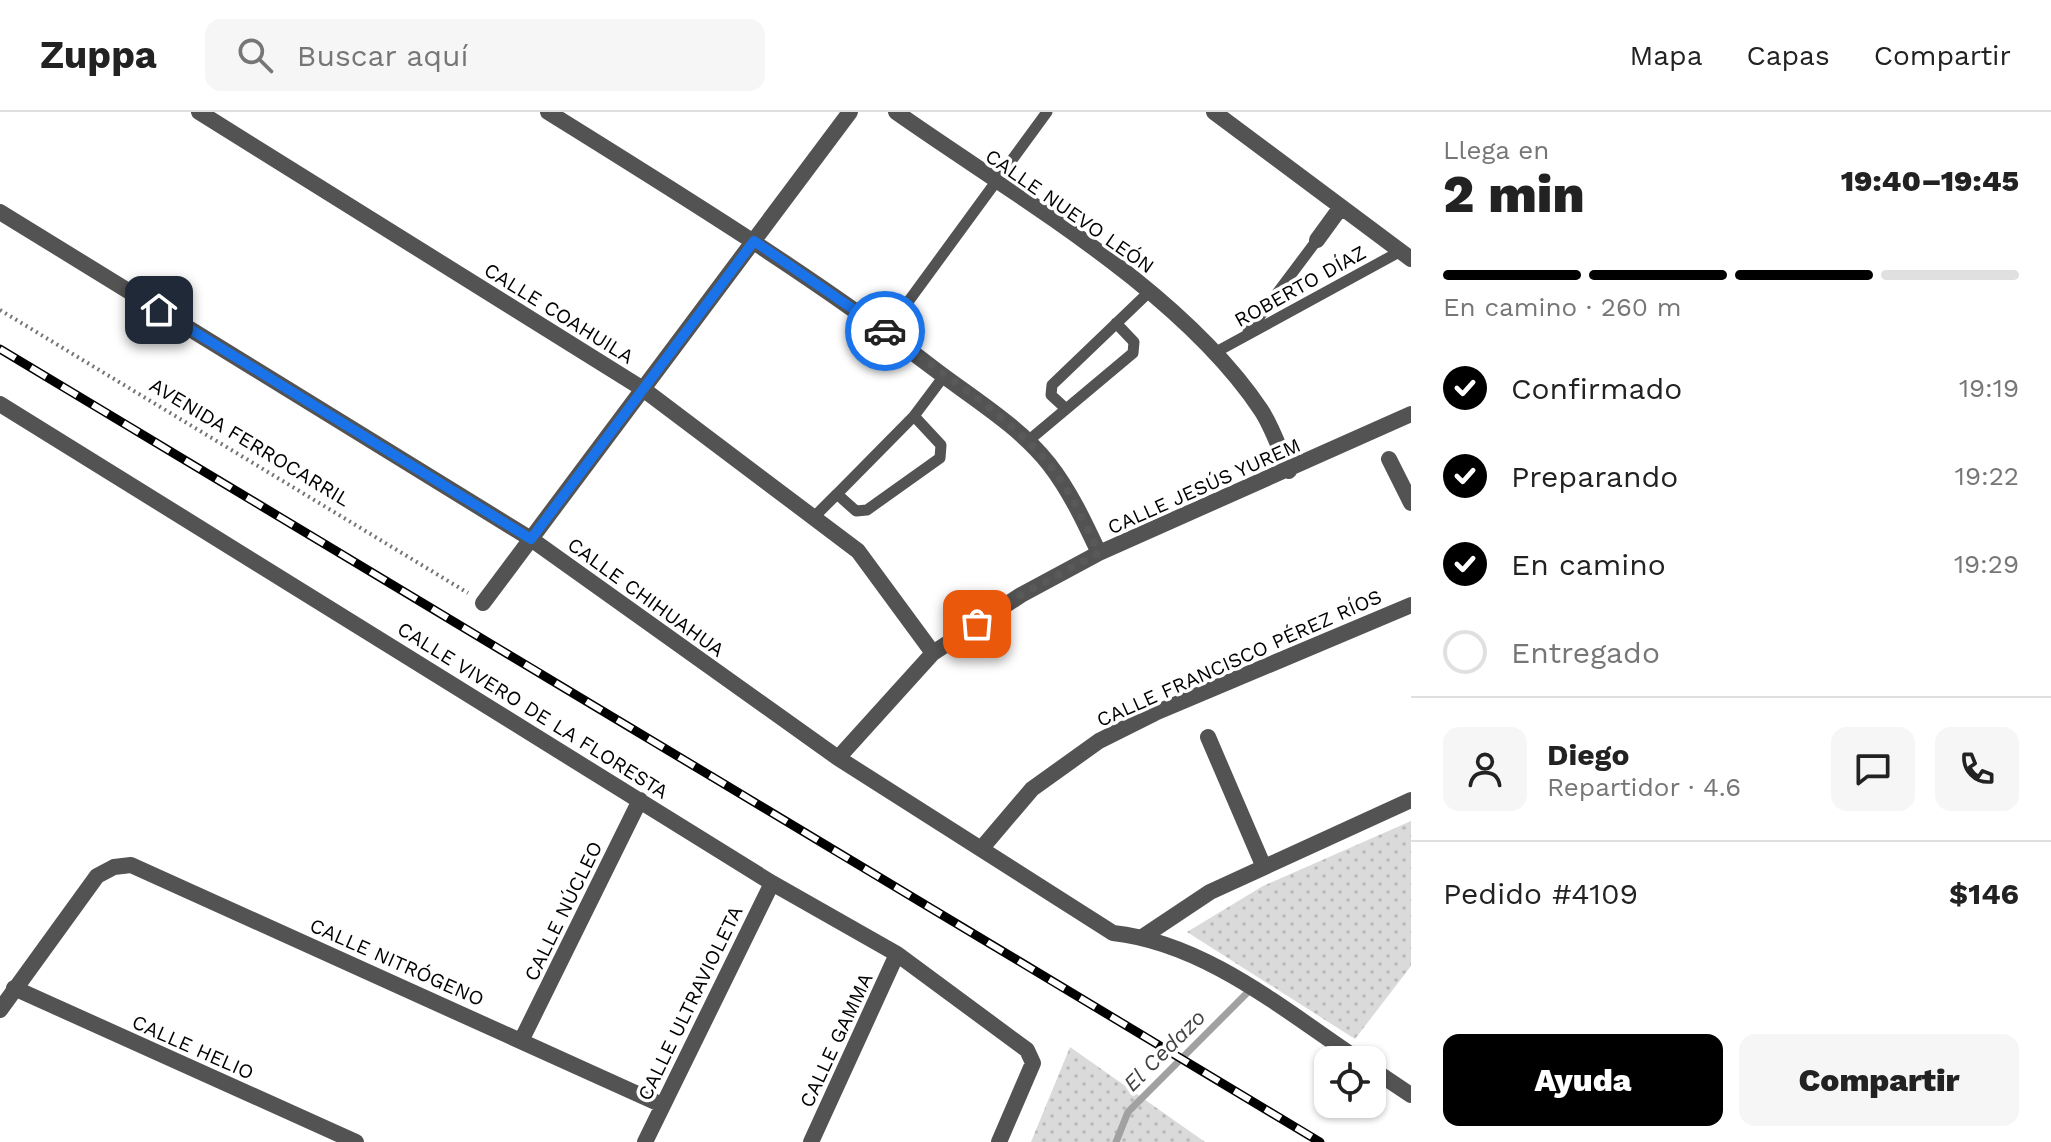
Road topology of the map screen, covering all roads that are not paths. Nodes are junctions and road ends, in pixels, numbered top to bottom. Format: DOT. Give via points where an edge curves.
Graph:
graph roads {
  1 [pos="199,112"];
  2 [pos="548,112"];
  3 [pos="850,112"];
  4 [pos="896,112"];
  5 [pos="1047,112"];
  6 [pos="1214,112"];
  7 [pos="996,182"];
  8 [pos="1341,207"];
  9 [pos="0,212"];
  10 [pos="1317,240"];
  11 [pos="754,241"];
  12 [pos="1406,255"];
  13 [pos="1149,292"];
  14 [pos="1116,323"];
  15 [pos="886,332"];
  16 [pos="1245,336"];
  17 [pos="1216,352"];
  18 [pos="944,376"];
  19 [pos="643,389"];
  20 [pos="0,404"];
  21 [pos="1064,407"];
  22 [pos="1411,414"];
  23 [pos="914,416"];
  24 [pos="1028,441"];
  25 [pos="1389,459"];
  26 [pos="1289,471"];
  27 [pos="837,494"];
  28 [pos="1411,503"];
  29 [pos="813,518"];
  30 [pos="531,539"];
  31 [pos="1099,553"];
  32 [pos="483,603"];
  33 [pos="1411,605"];
  34 [pos="933,653"];
  35 [pos="1208,737"];
  36 [pos="838,758"];
  37 [pos="640,800"];
  38 [pos="1411,800"];
  39 [pos="981,849"];
  40 [pos="1263,865"];
  41 [pos="772,883"];
  42 [pos="1144,936"];
  43 [pos="897,954"];
  44 [pos="14,988"];
  45 [pos="0,1010"];
  46 [pos="522,1039"];
  47 [pos="1338,1046"];
  48 [pos="1386,1078"];
  49 [pos="1411,1095"];
  50 [pos="662,1105"];
  51 [pos="356,1142"];
  52 [pos="645,1142"];
  53 [pos="811,1142"];
  54 [pos="999,1142"];
  1 -- 19 [label="street, CALLE COAHUILA"];
  2 -- 11 [label="street"];
  3 -- 11 [label="street"];
  4 -- 7 [label="street, CALLE NUEVO LEÓN"];
  5 -- 7 [label="lane"];
  6 -- 8 [label="street"];
  7 -- 13 [label="street, CALLE NUEVO LEÓN"];
  7 -- 15 [label="lane"];
  8 -- 10 [label="street"];
  8 -- 12 [label="street"];
  9 -- 30 [label="street, CALLE CHIHUAHUA"];
  10 -- 16 [label="lane"];
  11 -- 15 [label="street"];
  11 -- 19 [label="street"];
  12 -- 16 [label="lane, ROBERTO DÍAZ"];
  13 -- 14 [label="lane"];
  13 -- 17 [label="street, CALLE NUEVO LEÓN"];
  14 -- 21 [label="lane" via="1052,385 1051,395"];
  14 -- 21 [label="lane" via="1134,342 1133,353"];
  15 -- 18 [label="street"];
  16 -- 17 [label="lane, ROBERTO DÍAZ"];
  17 -- 26 [label="street, CALLE NUEVO LEÓN" via="1263,412"];
  18 -- 23 [label="lane"];
  18 -- 24 [label="street"];
  19 -- 29 [label="street, CALLE COAHUILA"];
  19 -- 30 [label="street"];
  20 -- 37 [label="street, CALLE VIVERO DE LA FLORESTA"];
  21 -- 24 [label="lane"];
  22 -- 26 [label="street, CALLE JESÚS YUREM"];
  23 -- 27 [label="lane"];
  23 -- 27 [label="lane" via="941,445 940,458 862,512"];
  24 -- 31 [label="street" via="1077,507"];
  25 -- 28 [label="street"];
  26 -- 31 [label="street, CALLE JESÚS YUREM"];
  27 -- 29 [label="lane"];
  29 -- 34 [label="street, CALLE COAHUILA" via="858,551"];
  30 -- 32 [label="street"];
  30 -- 36 [label="street, CALLE CHIHUAHUA"];
  31 -- 34 [label="street, CALLE JESÚS YUREM" via="1021,595"];
  33 -- 39 [label="street, CALLE FRANCISCO PÉREZ RÍOS" via="1099,741 1032,789"];
  34 -- 36 [label="street, CALLE JESÚS YUREM"];
  35 -- 40 [label="street"];
  36 -- 39 [label="street, CALLE CHIHUAHUA"];
  37 -- 41 [label="street, CALLE VIVERO DE LA FLORESTA"];
  37 -- 46 [label="street, CALLE NÚCLEO"];
  38 -- 40 [label="street"];
  39 -- 42 [label="street, CALLE CHIHUAHUA" via="1113,933"];
  40 -- 42 [label="street"];
  41 -- 43 [label="street, CALLE VIVERO DE LA FLORESTA"];
  41 -- 50 [label="street, CALLE ULTRAVIOLETA"];
  42 -- 47 [label="street, CALLE CHIHUAHUA" via="1245,984"];
  43 -- 53 [label="street, CALLE GAMMA"];
  43 -- 54 [label="street, CALLE VIVERO DE LA FLORESTA" via="1027,1050 1033,1063"];
  44 -- 45 [label="street"];
  44 -- 46 [label="street, CALLE NITRÓGENO" via="97,876 131,865"];
  44 -- 51 [label="street, CALLE HELIO"];
  46 -- 50 [label="street, CALLE NITRÓGENO"];
  48 -- 49 [label="street"];
  50 -- 52 [label="street, CALLE ULTRAVIOLETA"];
}
